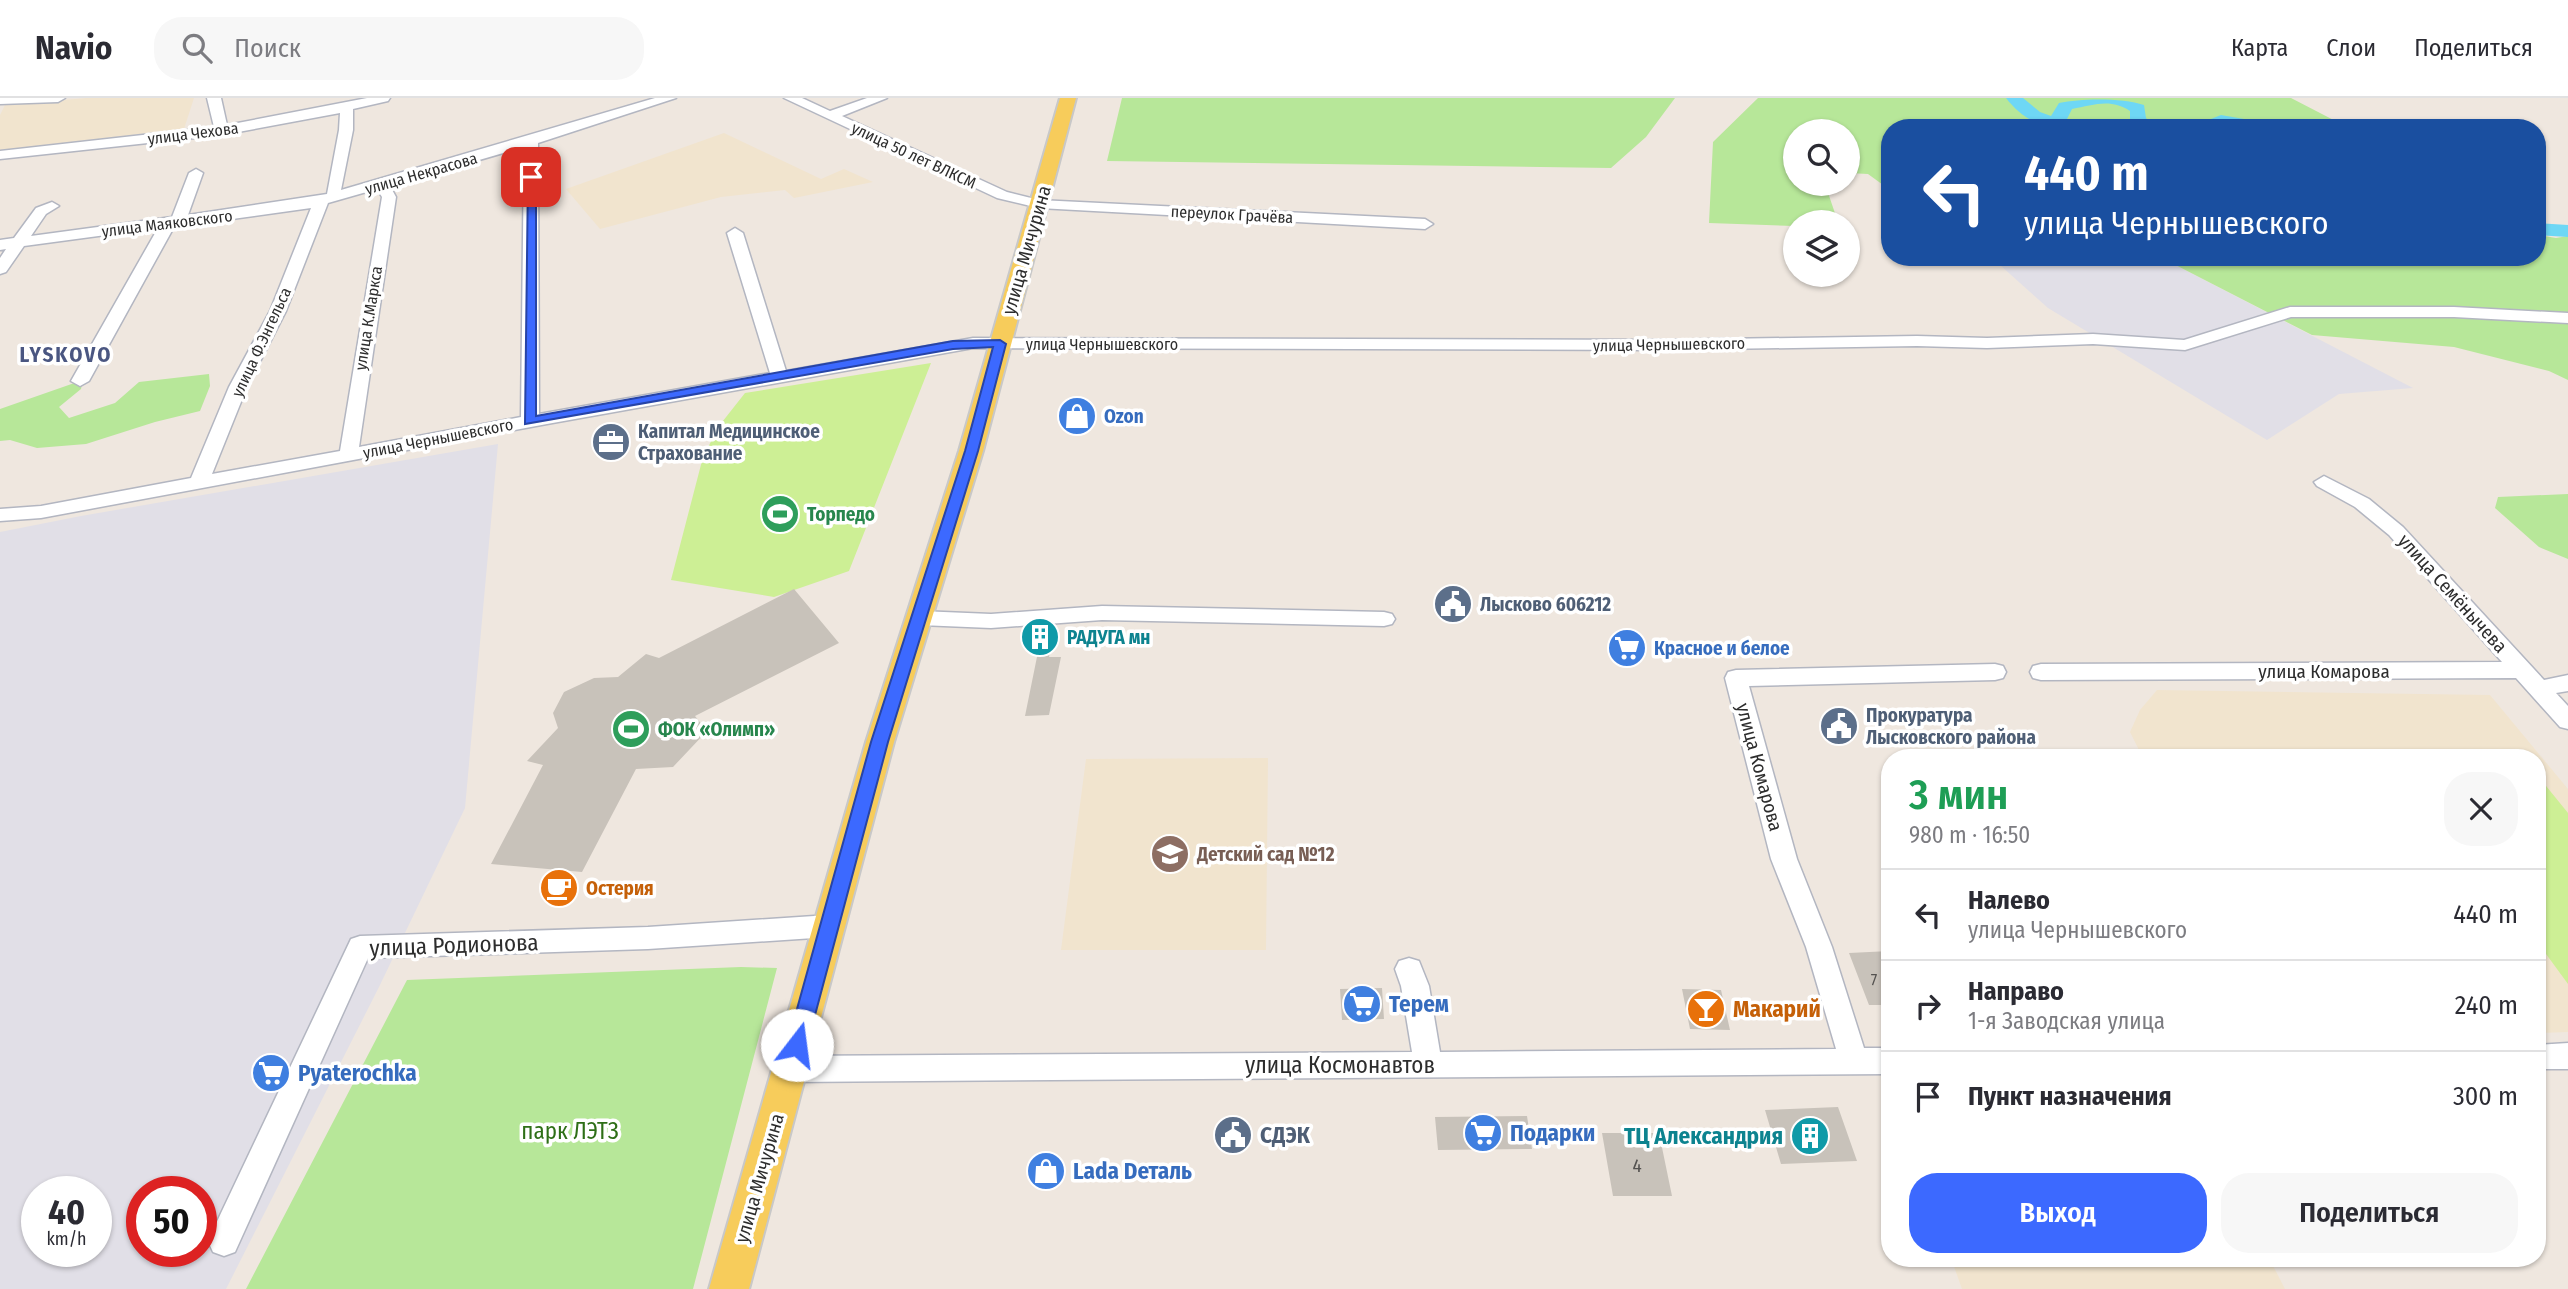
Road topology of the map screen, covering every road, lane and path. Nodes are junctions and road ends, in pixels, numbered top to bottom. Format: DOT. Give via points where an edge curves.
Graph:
graph roads {
  1 [pos="58,98"];
  2 [pos="214,98"];
  3 [pos="383,98"];
  4 [pos="669,98"];
  5 [pos="792,98"];
  6 [pos="880,98"];
  7 [pos="1069,98"];
  8 [pos="0,100"];
  9 [pos="346,108"];
  10 [pos="829,116"];
  11 [pos="222,131"];
  12 [pos="531,141"];
  13 [pos="0,155"];
  14 [pos="196,173"];
  15 [pos="382,185"];
  16 [pos="328,200"];
  17 [pos="1038,204"];
  18 [pos="52,206"];
  19 [pos="173,223"];
  20 [pos="1425,224"];
  21 [pos="735,233"];
  22 [pos="20,242"];
  23 [pos="0,244"];
  24 [pos="0,269"];
  25 [pos="2568,318"];
  26 [pos="1000,344"];
  27 [pos="780,378"];
  28 [pos="80,382"];
  29 [pos="530,421"];
  30 [pos="349,455"];
  31 [pos="2324,482"];
  32 [pos="199,483"];
  33 [pos="0,515"];
  34 [pos="920,618"];
  35 [pos="1384,619"];
  36 [pos="2522,670"];
  37 [pos="1995,672"];
  38 [pos="2041,672"];
  39 [pos="2568,682"];
  40 [pos="2540,689"];
  41 [pos="2568,721"];
  42 [pos="829,926"];
  43 [pos="1409,969"];
  44 [pos="2568,1056"];
  45 [pos="2546,1057"];
  46 [pos="1854,1061"];
  47 [pos="1881,1061"];
  48 [pos="1428,1065"];
  49 [pos="791,1069"];
  50 [pos="224,1241"];
  51 [pos="729,1289"];
  1 -- 8 [label="street"];
  2 -- 11 [label="street"];
  3 -- 9 [label="street, улица Чехова"];
  4 -- 12 [label="street, улица Некрасова"];
  5 -- 10 [label="street, улица 50 лет ВЛКСМ"];
  6 -- 10 [label="street"];
  7 -- 17 [label="main road, улица Мичурина"];
  9 -- 11 [label="street, улица Чехова"];
  9 -- 16 [label="street, улица Ф.Энгельса" via="348,120"];
  10 -- 17 [label="street, улица 50 лет ВЛКСМ" via="1002,195"];
  11 -- 13 [label="street, улица Чехова"];
  12 -- 15 [label="street, улица Некрасова"];
  12 -- 29 [label="street"];
  14 -- 19 [label="street"];
  15 -- 16 [label="street, улица Некрасова"];
  15 -- 30 [label="street, улица К.Маркса" via="388,197"];
  16 -- 19 [label="street, улица Маяковского"];
  16 -- 32 [label="street, улица Ф.Энгельса" via="238,387"];
  17 -- 20 [label="street, переулок Грачёва"];
  17 -- 26 [label="main road, улица Мичурина"];
  18 -- 22 [label="street" via="41,211"];
  19 -- 22 [label="street, улица Маяковского"];
  19 -- 28 [label="street"];
  21 -- 27 [label="street"];
  22 -- 23 [label="street, улица Маяковского"];
  22 -- 24 [label="street"];
  25 -- 26 [label="street, улица Чернышевского" via="2454,312 2290,312 2185,345 2093,339 1659,345"];
  26 -- 27 [label="street, улица Чернышевского" via="953,345"];
  26 -- 34 [label="main road, улица Мичурина"];
  27 -- 29 [label="street, улица Чернышевского"];
  29 -- 30 [label="street, улица Чернышевского"];
  30 -- 32 [label="street, улица Чернышевского"];
  31 -- 36 [label="street, улица Семёнычева" via="2362,503 2396,531"];
  32 -- 33 [label="street, улица Чернышевского" via="41,512"];
  34 -- 35 [label="street" via="991,621 1102,612"];
  34 -- 42 [label="main road, улица Мичурина"];
  36 -- 38 [label="street, улица Комарова"];
  36 -- 40 [label="street, улица Семёнычева"];
  37 -- 46 [label="street, улица Комарова" via="1736,678 1784,859 1819,947"];
  39 -- 40 [label="street"];
  40 -- 41 [label="street, улица Семёнычева"];
  42 -- 49 [label="main road, улица Мичурина"];
  42 -- 50 [label="street, улица Родионова" via="648,938 360,947"];
  43 -- 48 [label="street"];
  44 -- 45 [label="street"];
  46 -- 47 [label="street, улица Космонавтов"];
  46 -- 48 [label="street, улица Космонавтов"];
  48 -- 49 [label="street, улица Космонавтов"];
  49 -- 51 [label="main road, улица Мичурина"];
}
